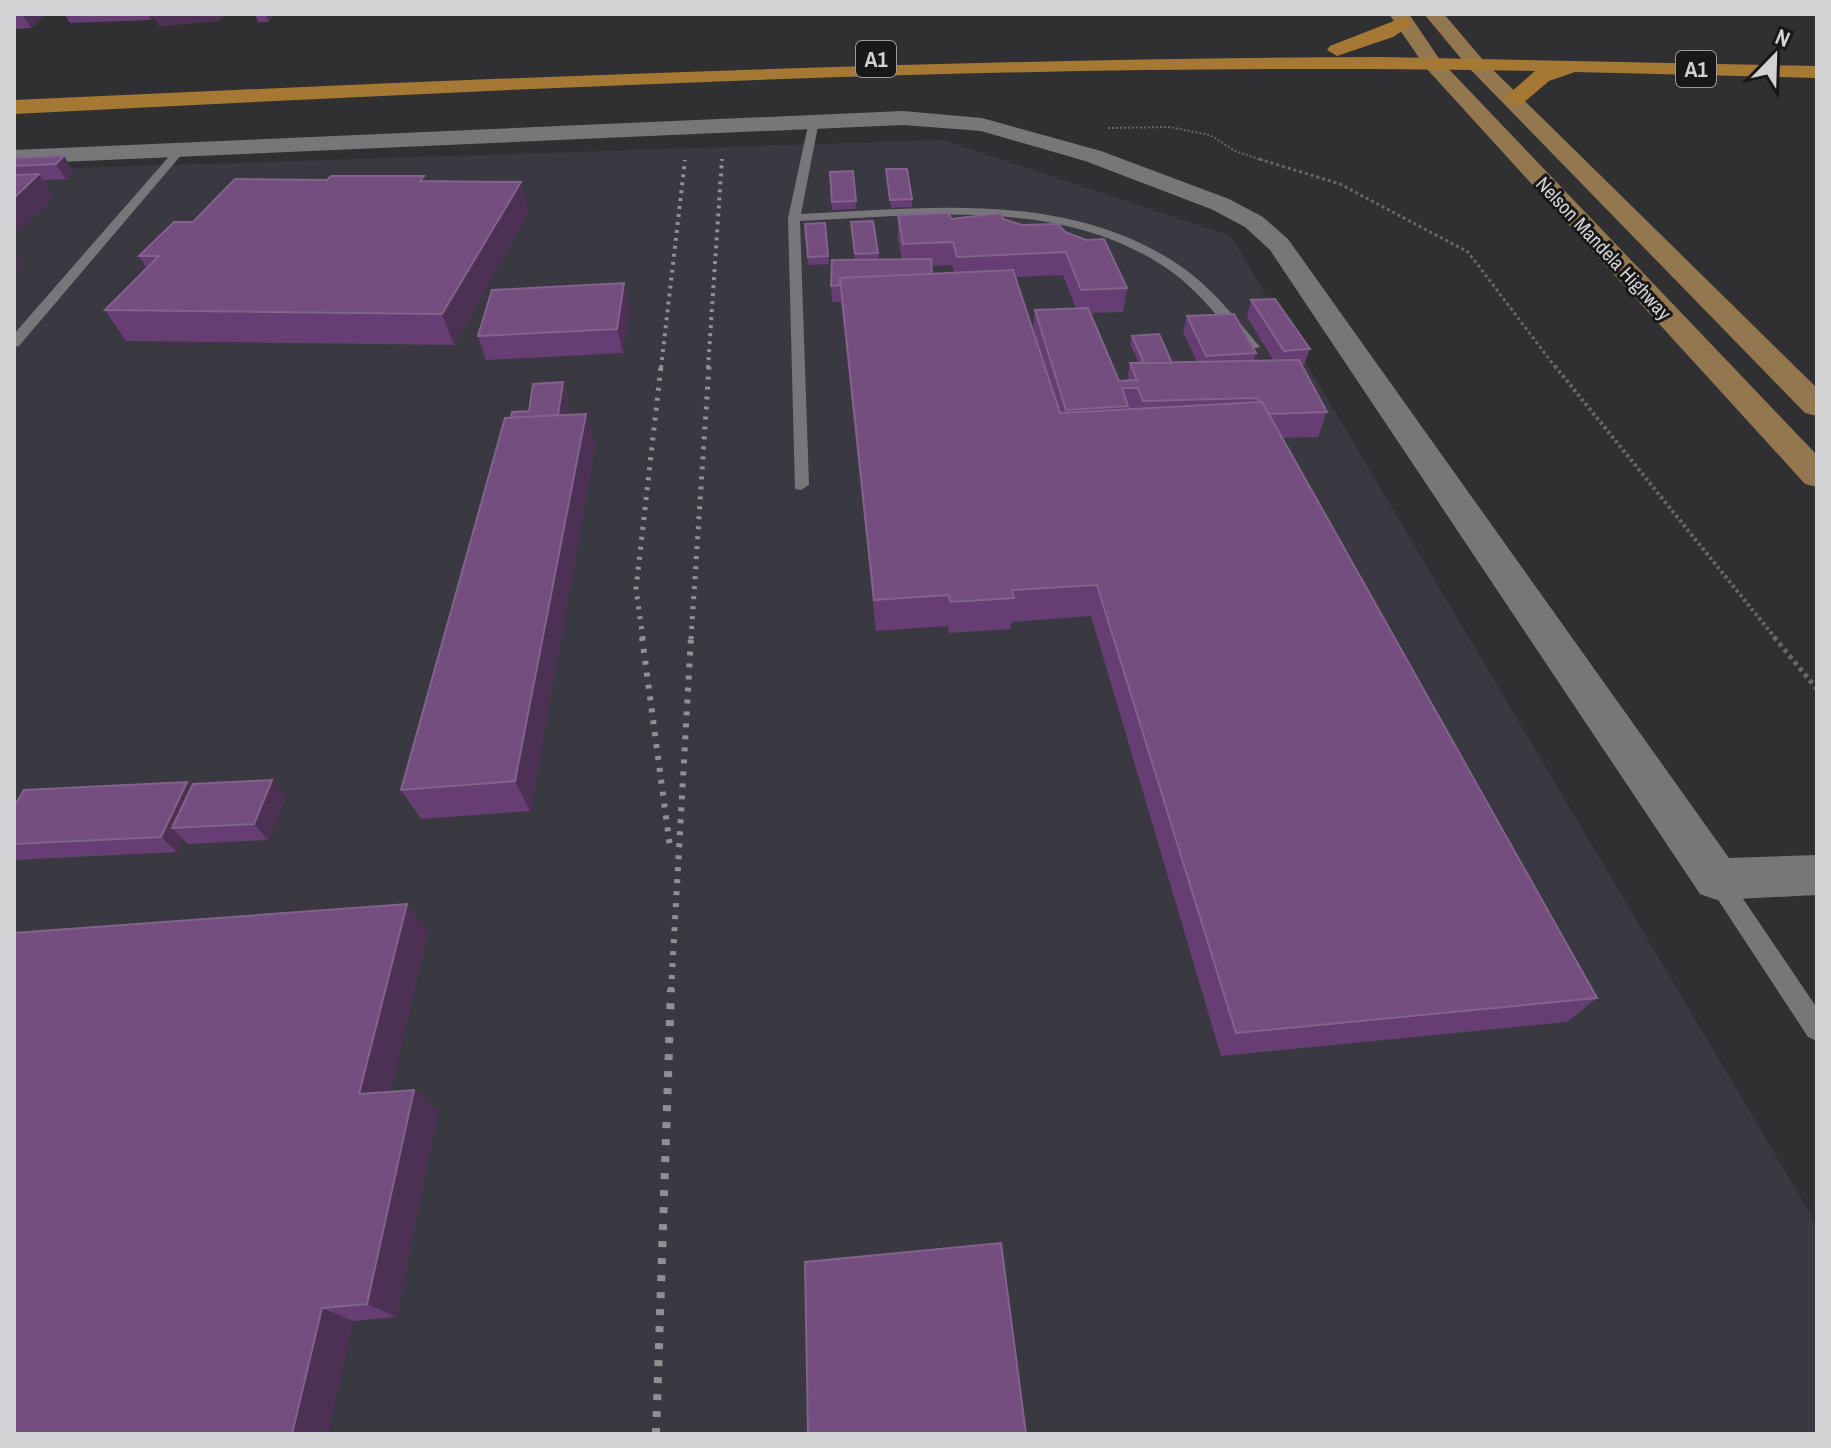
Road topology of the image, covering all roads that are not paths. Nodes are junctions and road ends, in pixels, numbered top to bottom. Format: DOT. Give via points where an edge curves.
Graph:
graph roads {
  1 [pos="1434,14"];
  2 [pos="1401,18"];
  3 [pos="1337,50"];
  4 [pos="1817,56"];
  5 [pos="1428,57"];
  6 [pos="1470,57"];
  7 [pos="1576,66"];
  8 [pos="1817,72"];
  9 [pos="14,92"];
  10 [pos="1514,99"];
  11 [pos="14,107"];
  12 [pos="814,121"];
  13 [pos="183,147"];
  14 [pos="14,157"];
  15 [pos="794,218"];
  16 [pos="14,343"];
  17 [pos="1253,347"];
  18 [pos="1817,406"];
  19 [pos="1817,476"];
  20 [pos="801,485"];
  21 [pos="1817,875"];
  22 [pos="1717,879"];
  23 [pos="1817,1029"];
  1 -- 6 [label="main road, Nelson Mandela Highway"];
  2 -- 3 [label="highway" via="1386,33"];
  2 -- 5 [label="main road, Nelson Mandela Highway"];
  3 -- 5 [label="highway, A1"];
  3 -- 9 [label="highway, A1" via="520,70"];
  4 -- 6 [label="highway, A1"];
  5 -- 6 [label="highway, A1"];
  5 -- 11 [label="highway, A1" via="453,86"];
  5 -- 19 [label="main road, Nelson Mandela Highway"];
  6 -- 7 [label="highway, A1"];
  6 -- 10 [label="main road, Nelson Mandela Highway"];
  7 -- 8 [label="highway, A1"];
  7 -- 10 [label="highway" via="1541,76"];
  10 -- 18 [label="main road, Nelson Mandela Highway"];
  12 -- 13 [label="street"];
  12 -- 15 [label="lane"];
  12 -- 22 [label="street" via="903,118 982,125 1106,160 1254,222 1279,245"];
  13 -- 14 [label="street"];
  13 -- 16 [label="lane"];
  15 -- 17 [label="lane" via="993,211 1075,222 1131,242 1177,269"];
  15 -- 20 [label="lane"];
  21 -- 22 [label="street"];
  22 -- 23 [label="lane"];
}
